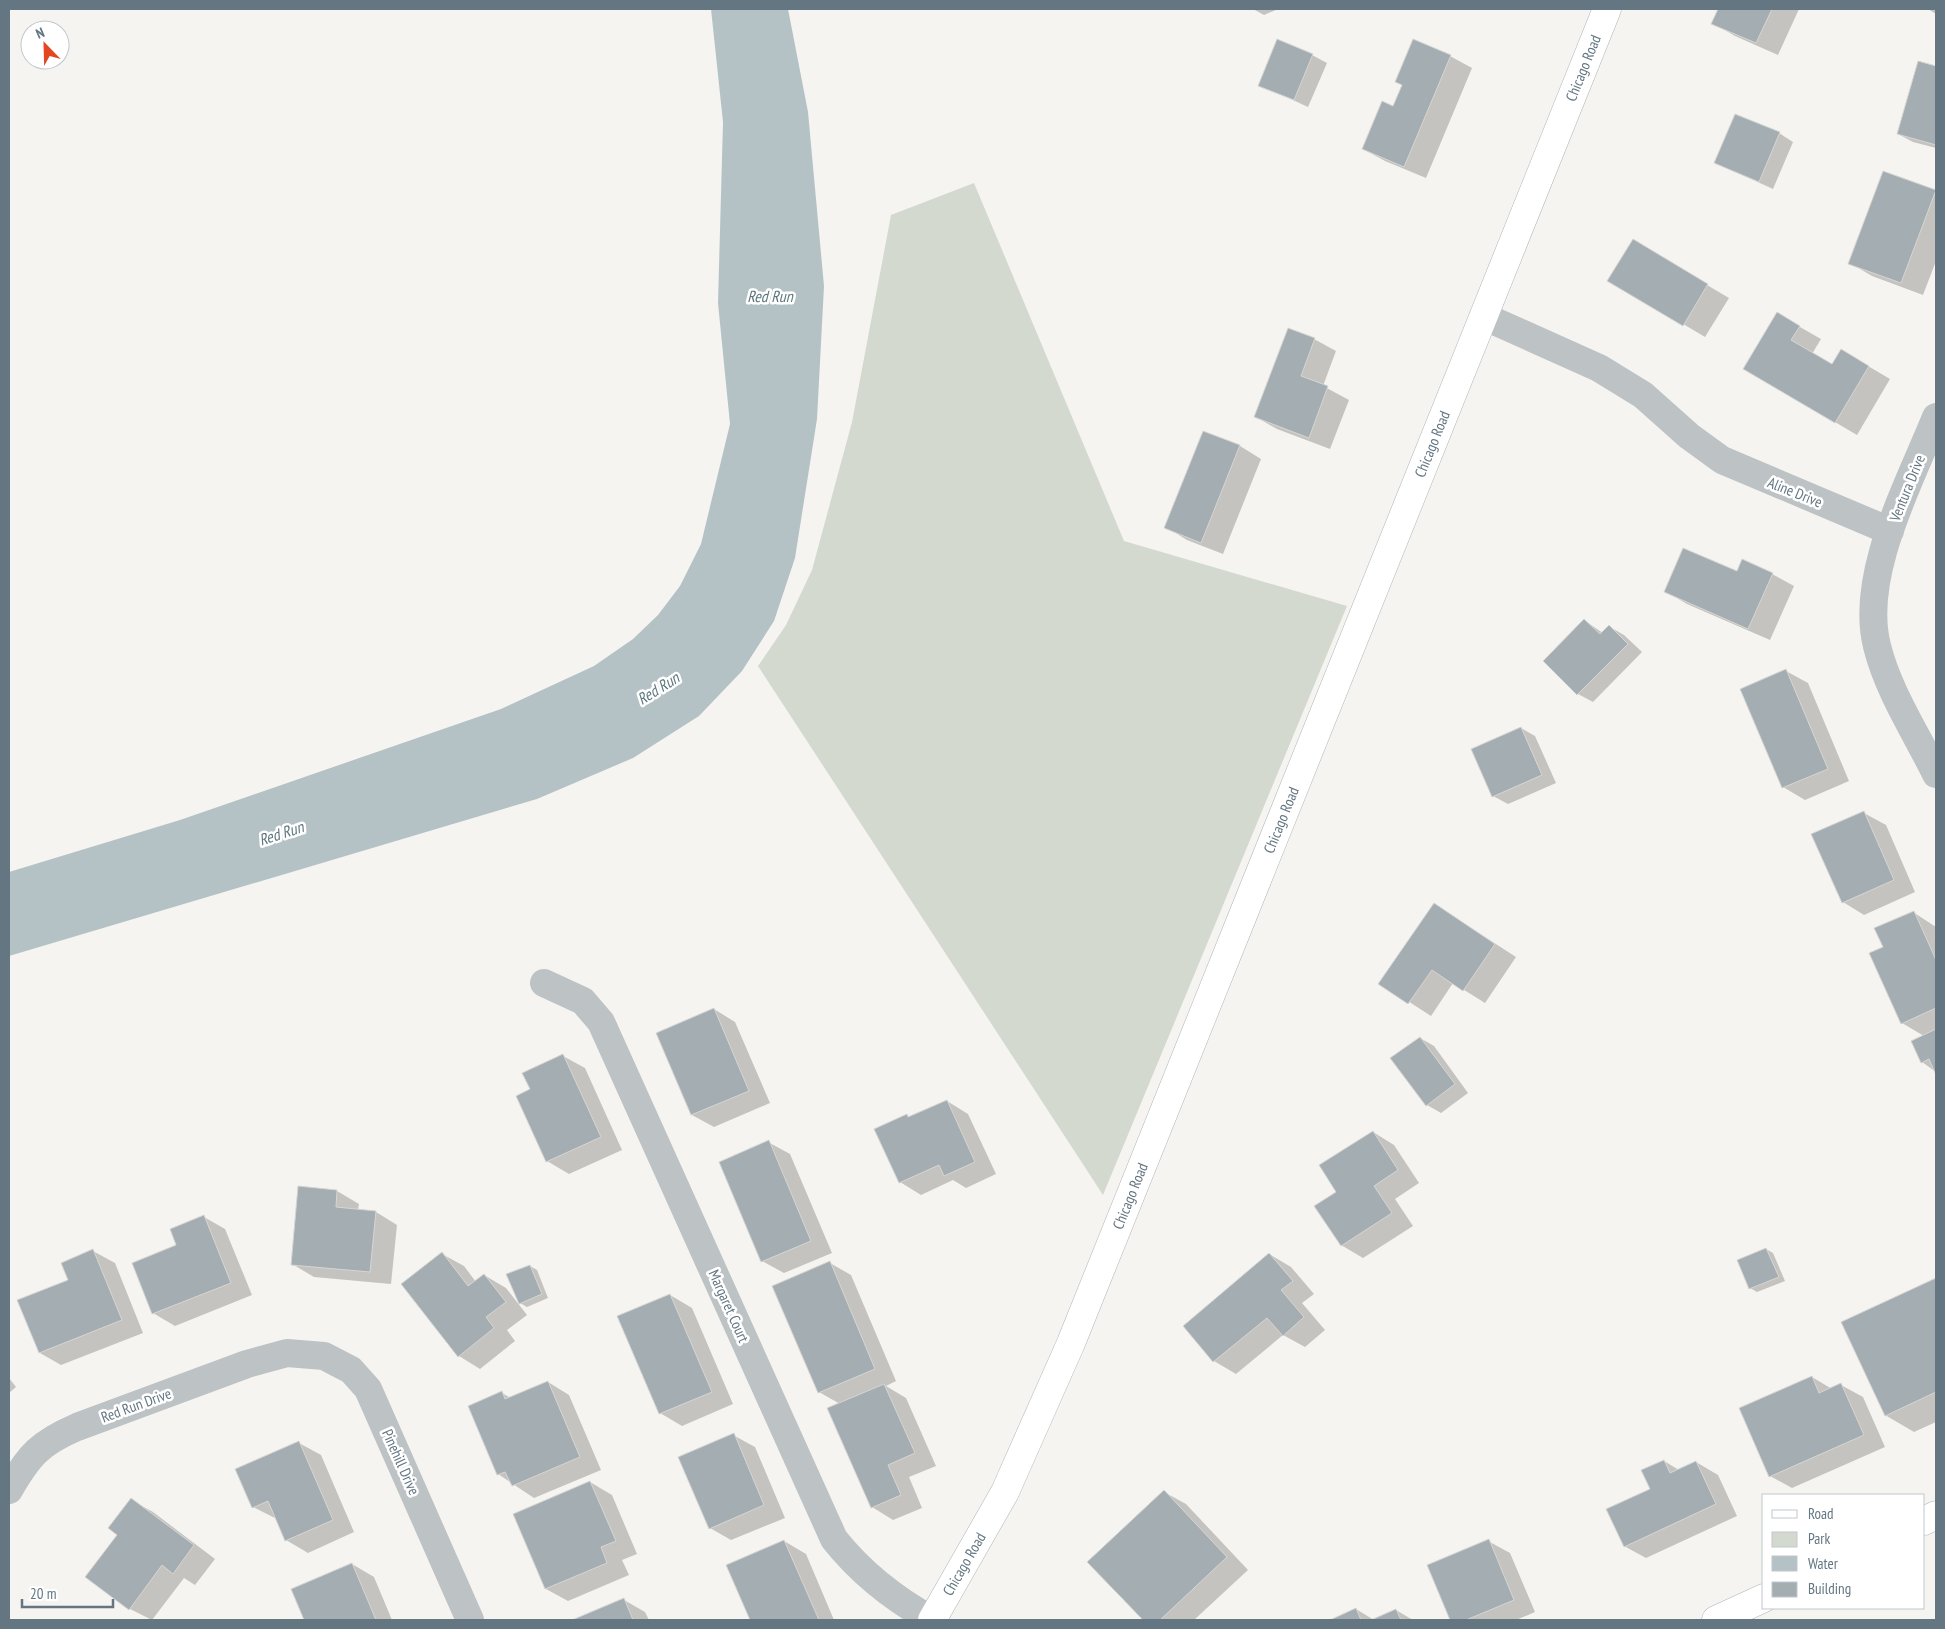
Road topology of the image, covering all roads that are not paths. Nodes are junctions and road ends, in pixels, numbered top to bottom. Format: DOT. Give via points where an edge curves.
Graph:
graph roads {
  1 [pos="1608,9"];
  2 [pos="1483,316"];
  3 [pos="1936,417"];
  4 [pos="1890,531"];
  5 [pos="1936,774"];
  6 [pos="544,983"];
  7 [pos="287,1353"];
  8 [pos="9,1490"];
  9 [pos="1762,1599"];
  10 [pos="470,1620"];
  11 [pos="932,1620"];
  12 [pos="1716,1620"];
  1 -- 2 [label="street, Chicago Road"];
  2 -- 4 [label="street, Aline Drive" via="1599,368 1643,395 1722,460"];
  2 -- 11 [label="street, Chicago Road" via="1071,1343 1005,1492"];
  3 -- 4 [label="street, Ventura Drive"];
  4 -- 5 [label="street" via="1873,590 1872,617 1877,647 1893,688"];
  6 -- 11 [label="street, Margaret Court" via="583,1001 601,1022 834,1539 853,1564"];
  7 -- 8 [label="street, Red Run Drive" via="238,1367 53,1437 33,1453"];
  7 -- 10 [label="street, Pinehill Drive" via="324,1356 351,1370 368,1389"];
  9 -- 12 [label="street"];
}
